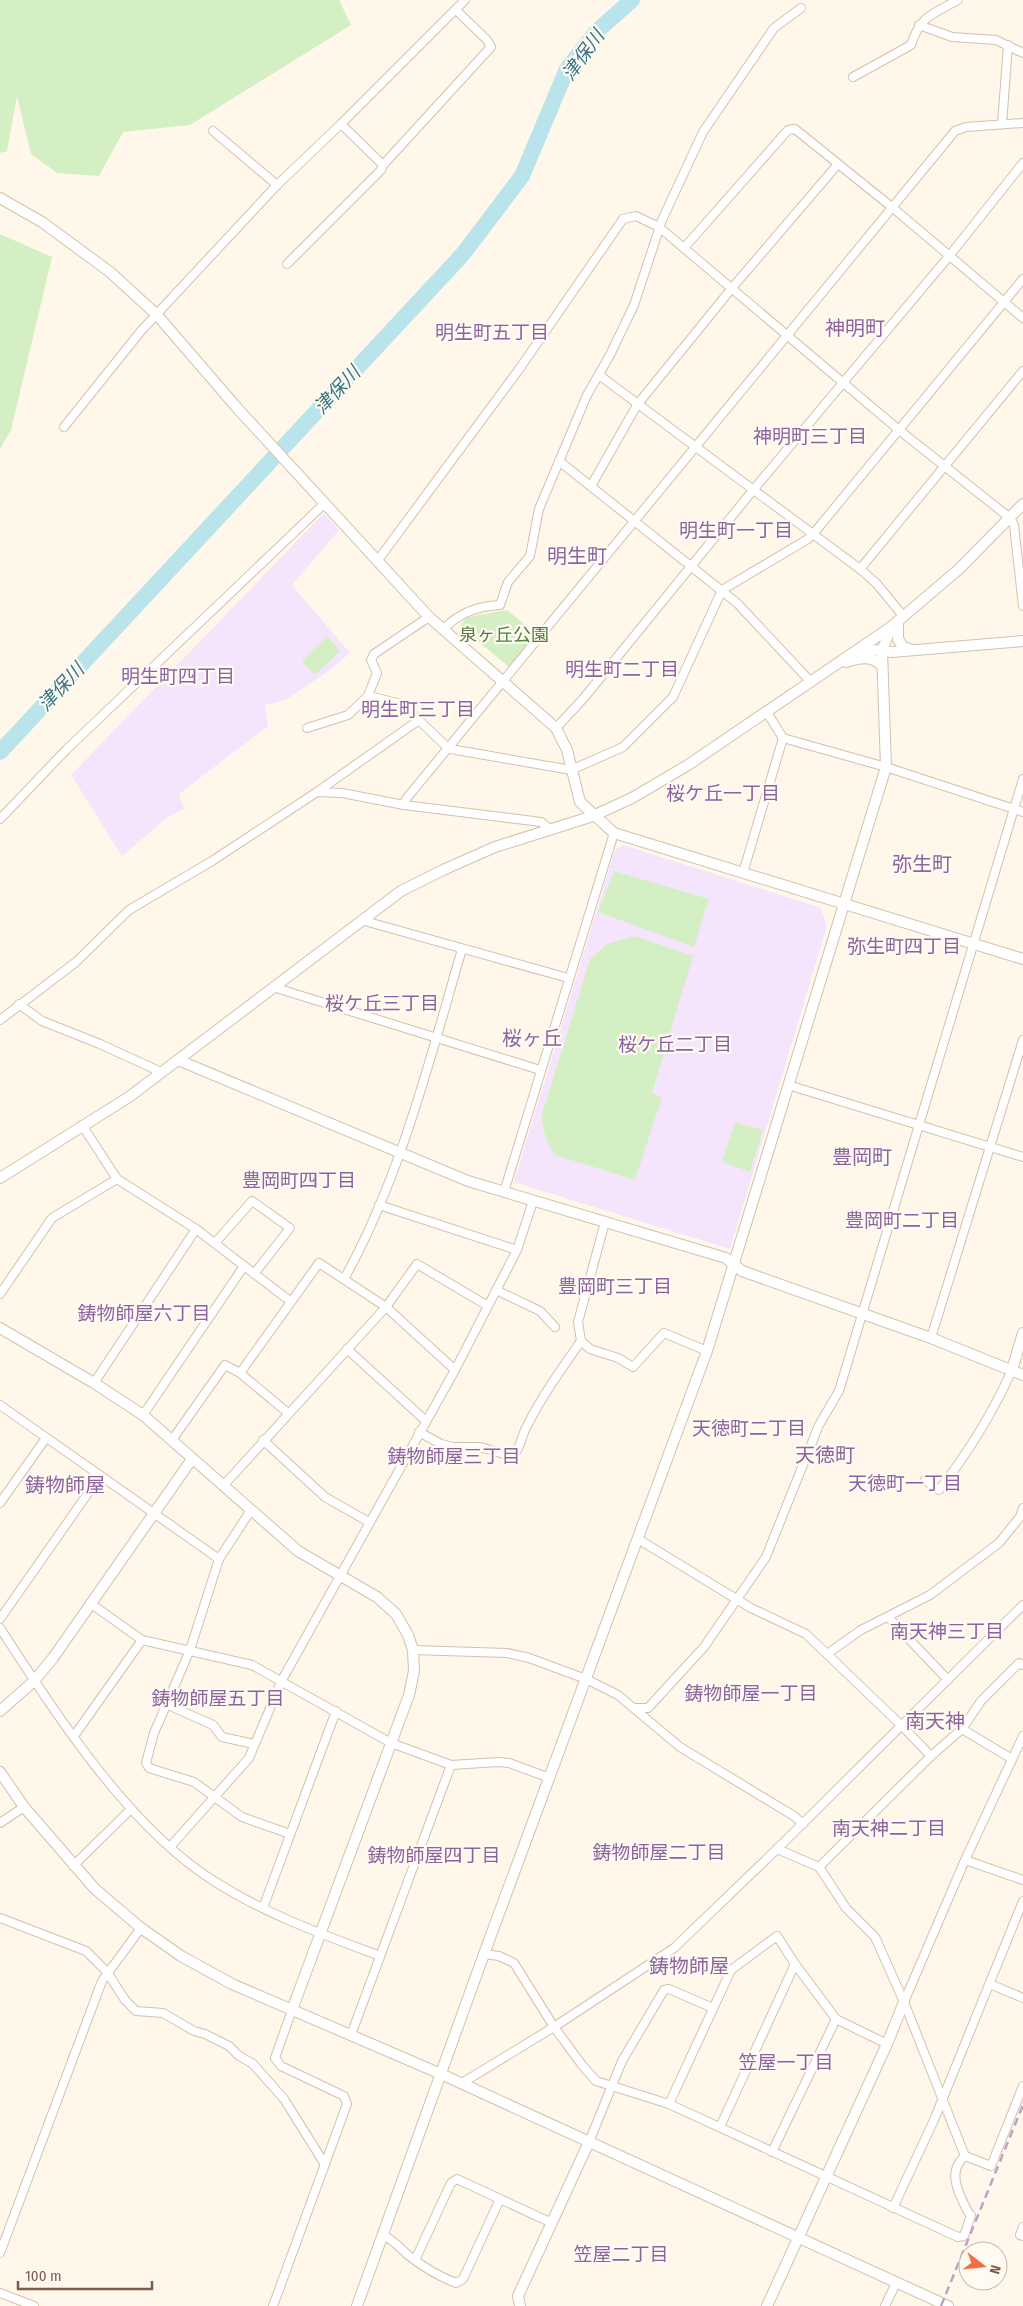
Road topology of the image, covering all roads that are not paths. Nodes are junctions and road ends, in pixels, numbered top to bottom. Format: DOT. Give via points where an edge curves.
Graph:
graph roads {
  1 [pos="465,0"];
  2 [pos="958,0"];
  3 [pos="801,8"];
  4 [pos="456,10"];
  5 [pos="918,25"];
  6 [pos="1008,45"];
  7 [pos="1023,53"];
  8 [pos="853,77"];
  9 [pos="1023,123"];
  10 [pos="341,124"];
  11 [pos="1002,124"];
  12 [pos="213,132"];
  13 [pos="1023,163"];
  14 [pos="383,164"];
  15 [pos="838,164"];
  16 [pos="277,185"];
  17 [pos="0,198"];
  18 [pos="893,208"];
  19 [pos="659,227"];
  20 [pos="684,248"];
  21 [pos="950,255"];
  22 [pos="287,264"];
  23 [pos="1023,279"];
  24 [pos="732,288"];
  25 [pos="1004,302"];
  26 [pos="157,315"];
  27 [pos="1023,318"];
  28 [pos="787,335"];
  29 [pos="1023,371"];
  30 [pos="599,374"];
  31 [pos="842,382"];
  32 [pos="638,405"];
  33 [pos="64,427"];
  34 [pos="899,430"];
  35 [pos="696,446"];
  36 [pos="560,462"];
  37 [pos="945,466"];
  38 [pos="590,486"];
  39 [pos="754,489"];
  40 [pos="322,499"];
  41 [pos="1023,504"];
  42 [pos="1010,518"];
  43 [pos="634,521"];
  44 [pos="814,533"];
  45 [pos="1021,557"];
  46 [pos="378,560"];
  47 [pos="691,566"];
  48 [pos="860,569"];
  49 [pos="722,590"];
  50 [pos="1023,606"];
  51 [pos="429,616"];
  52 [pos="898,622"];
  53 [pos="442,630"];
  54 [pos="1023,641"];
  55 [pos="861,649"];
  56 [pos="913,651"];
  57 [pos="887,652"];
  58 [pos="839,664"];
  59 [pos="882,666"];
  60 [pos="503,681"];
  61 [pos="811,682"];
  62 [pos="368,696"];
  63 [pos="766,711"];
  64 [pos="419,720"];
  65 [pos="307,728"];
  66 [pos="556,728"];
  67 [pos="783,738"];
  68 [pos="448,748"];
  69 [pos="886,767"];
  70 [pos="571,770"];
  71 [pos="1023,779"];
  72 [pos="317,792"];
  73 [pos="404,805"];
  74 [pos="1014,810"];
  75 [pos="1023,812"];
  76 [pos="593,816"];
  77 [pos="0,819"];
  78 [pos="550,829"];
  79 [pos="614,833"];
  80 [pos="743,873"];
  81 [pos="843,904"];
  82 [pos="361,920"];
  83 [pos="973,944"];
  84 [pos="462,949"];
  85 [pos="1023,959"];
  86 [pos="568,978"];
  87 [pos="273,987"];
  88 [pos="19,1004"];
  89 [pos="0,1020"];
  90 [pos="436,1038"];
  91 [pos="1023,1040"];
  92 [pos="178,1060"];
  93 [pos="540,1070"];
  94 [pos="161,1072"];
  95 [pos="788,1086"];
  96 [pos="82,1125"];
  97 [pos="918,1125"];
  98 [pos="990,1147"];
  99 [pos="399,1152"];
  100 [pos="1023,1157"];
  101 [pos="2,1174"];
  102 [pos="117,1179"];
  103 [pos="504,1192"];
  104 [pos="533,1201"];
  105 [pos="379,1204"];
  106 [pos="605,1222"];
  107 [pos="196,1229"];
  108 [pos="215,1243"];
  109 [pos="517,1250"];
  110 [pos="734,1264"];
  111 [pos="244,1266"];
  112 [pos="254,1274"];
  113 [pos="344,1279"];
  114 [pos="496,1290"];
  115 [pos="0,1294"];
  116 [pos="290,1301"];
  117 [pos="488,1306"];
  118 [pos="386,1307"];
  119 [pos="861,1313"];
  120 [pos="555,1327"];
  121 [pos="0,1328"];
  122 [pos="1023,1332"];
  123 [pos="931,1338"];
  124 [pos="581,1341"];
  125 [pos="347,1349"];
  126 [pos="707,1351"];
  127 [pos="455,1370"];
  128 [pos="1012,1370"];
  129 [pos="240,1373"];
  130 [pos="1023,1375"];
  131 [pos="94,1383"];
  132 [pos="0,1405"];
  133 [pos="288,1413"];
  134 [pos="143,1415"];
  135 [pos="426,1421"];
  136 [pos="419,1432"];
  137 [pos="46,1438"];
  138 [pos="172,1440"];
  139 [pos="263,1440"];
  140 [pos="192,1458"];
  141 [pos="100,1476"];
  142 [pos="925,1480"];
  143 [pos="222,1486"];
  144 [pos="0,1503"];
  145 [pos="1023,1508"];
  146 [pos="251,1510"];
  147 [pos="154,1514"];
  148 [pos="369,1522"];
  149 [pos="638,1539"];
  150 [pos="220,1559"];
  151 [pos="339,1576"];
  152 [pos="737,1599"];
  153 [pos="90,1603"];
  154 [pos="1023,1605"];
  155 [pos="889,1618"];
  156 [pos="0,1619"];
  157 [pos="0,1628"];
  158 [pos="142,1640"];
  159 [pos="190,1650"];
  160 [pos="413,1650"];
  161 [pos="827,1654"];
  162 [pos="1023,1665"];
  163 [pos="586,1679"];
  164 [pos="282,1680"];
  165 [pos="948,1680"];
  166 [pos="34,1681"];
  167 [pos="166,1704"];
  168 [pos="636,1708"];
  169 [pos="0,1711"];
  170 [pos="336,1711"];
  171 [pos="902,1726"];
  172 [pos="962,1729"];
  173 [pos="74,1736"];
  174 [pos="1023,1736"];
  175 [pos="391,1743"];
  176 [pos="254,1744"];
  177 [pos="931,1756"];
  178 [pos="1012,1759"];
  179 [pos="451,1765"];
  180 [pos="0,1772"];
  181 [pos="550,1778"];
  182 [pos="214,1797"];
  183 [pos="24,1806"];
  184 [pos="131,1809"];
  185 [pos="0,1823"];
  186 [pos="802,1824"];
  187 [pos="290,1834"];
  188 [pos="170,1847"];
  189 [pos="777,1850"];
  190 [pos="965,1860"];
  191 [pos="73,1866"];
  192 [pos="819,1867"];
  193 [pos="1023,1880"];
  194 [pos="1023,1901"];
  195 [pos="263,1908"];
  196 [pos="0,1918"];
  197 [pos="141,1928"];
  198 [pos="320,1934"];
  199 [pos="484,1954"];
  200 [pos="380,1956"];
  201 [pos="795,1964"];
  202 [pos="107,1972"];
  203 [pos="990,1984"];
  204 [pos="1023,1998"];
  205 [pos="904,2002"];
  206 [pos="713,2008"];
  207 [pos="292,2010"];
  208 [pos="836,2019"];
  209 [pos="554,2027"];
  210 [pos="352,2035"];
  211 [pos="887,2044"];
  212 [pos="441,2074"];
  213 [pos="462,2083"];
  214 [pos="612,2086"];
  215 [pos="1023,2086"];
  216 [pos="942,2098"];
  217 [pos="669,2104"];
  218 [pos="720,2128"];
  219 [pos="589,2142"];
  220 [pos="772,2152"];
  221 [pos="965,2156"];
  222 [pos="324,2163"];
  223 [pos="826,2176"];
  224 [pos="500,2199"];
  225 [pos="893,2208"];
  226 [pos="552,2223"];
  227 [pos="1023,2227"];
  228 [pos="383,2235"];
  229 [pos="1023,2236"];
  230 [pos="798,2239"];
  231 [pos="0,2253"];
  232 [pos="415,2260"];
  233 [pos="896,2283"];
  234 [pos="0,2293"];
  235 [pos="358,2305"];
  236 [pos="517,2305"];
  237 [pos="34,2306"];
  238 [pos="273,2306"];
  239 [pos="767,2306"];
  240 [pos="886,2306"];
  241 [pos="948,2306"];
  1 -- 4 [label="street"];
  2 -- 5 [label="street"];
  3 -- 19 [label="street" via="774,28 703,132"];
  4 -- 10 [label="street"];
  4 -- 14 [label="street" via="491,47"];
  5 -- 6 [label="street" via="952,37 996,40"];
  5 -- 8 [label="street" via="911,45"];
  6 -- 7 [label="street"];
  6 -- 11 [label="street"];
  9 -- 11 [label="street"];
  10 -- 14 [label="street"];
  10 -- 16 [label="street"];
  11 -- 18 [label="street" via="955,131"];
  12 -- 16 [label="street"];
  13 -- 21 [label="street"];
  14 -- 22 [label="street" via="381,170"];
  15 -- 18 [label="street"];
  15 -- 20 [label="street" via="795,129 788,130"];
  15 -- 24 [label="street"];
  16 -- 26 [label="street"];
  17 -- 26 [label="street" via="42,222 110,272"];
  18 -- 21 [label="street"];
  18 -- 28 [label="street"];
  19 -- 20 [label="street"];
  19 -- 30 [label="street" via="634,305"];
  19 -- 46 [label="street" via="636,216 623,218 520,368"];
  20 -- 24 [label="street"];
  21 -- 25 [label="street"];
  21 -- 31 [label="street"];
  23 -- 25 [label="street"];
  24 -- 28 [label="street"];
  24 -- 32 [label="street"];
  25 -- 27 [label="street"];
  25 -- 34 [label="street"];
  26 -- 33 [label="street"];
  26 -- 40 [label="street"];
  28 -- 31 [label="street"];
  28 -- 35 [label="street"];
  29 -- 37 [label="street"];
  30 -- 32 [label="street"];
  30 -- 36 [label="street"];
  31 -- 34 [label="street"];
  31 -- 39 [label="street"];
  32 -- 35 [label="street"];
  32 -- 38 [label="street"];
  34 -- 37 [label="street"];
  34 -- 44 [label="street"];
  35 -- 39 [label="street"];
  35 -- 43 [label="street"];
  36 -- 38 [label="street"];
  36 -- 53 [label="street" via="538,508 530,556 508,582 500,605 482,606 452,619"];
  37 -- 42 [label="street"];
  37 -- 48 [label="street"];
  38 -- 43 [label="street"];
  39 -- 44 [label="street"];
  39 -- 47 [label="street"];
  40 -- 46 [label="street"];
  40 -- 77 [label="street"];
  41 -- 42 [label="street"];
  42 -- 45 [label="street"];
  42 -- 52 [label="street" via="959,569"];
  43 -- 47 [label="street"];
  43 -- 60 [label="street"];
  44 -- 48 [label="street"];
  44 -- 49 [label="street"];
  45 -- 50 [label="street"];
  46 -- 51 [label="street"];
  47 -- 49 [label="street"];
  47 -- 66 [label="street"];
  48 -- 52 [label="street" via="876,583"];
  49 -- 61 [label="street"];
  49 -- 70 [label="street" via="673,697 623,748"];
  51 -- 53 [label="street"];
  51 -- 62 [label="street" via="374,654 371,660 377,673"];
  52 -- 55 [label="street"];
  52 -- 56 [label="street" via="898,638 903,647"];
  52 -- 57 [label="street"];
  53 -- 60 [label="street"];
  54 -- 56 [label="street"];
  55 -- 57 [label="street"];
  55 -- 58 [label="street"];
  56 -- 57 [label="street"];
  57 -- 59 [label="street"];
  58 -- 59 [label="street" via="867,658"];
  58 -- 61 [label="street"];
  59 -- 69 [label="street"];
  60 -- 66 [label="street"];
  60 -- 68 [label="street"];
  61 -- 63 [label="street"];
  62 -- 64 [label="street" via="402,704"];
  62 -- 65 [label="street" via="348,715"];
  63 -- 67 [label="street"];
  63 -- 76 [label="street" via="688,765 632,798"];
  64 -- 68 [label="street"];
  64 -- 72 [label="street"];
  66 -- 70 [label="street" via="567,750"];
  67 -- 69 [label="street"];
  67 -- 80 [label="street"];
  68 -- 70 [label="street"];
  68 -- 73 [label="street"];
  69 -- 74 [label="street"];
  69 -- 81 [label="street"];
  70 -- 76 [label="street" via="580,802"];
  71 -- 74 [label="street"];
  72 -- 73 [label="street" via="342,793"];
  72 -- 88 [label="street" via="212,861 129,910 76,962"];
  73 -- 78 [label="street" via="541,822"];
  74 -- 75 [label="street"];
  74 -- 83 [label="street"];
  76 -- 78 [label="street"];
  76 -- 79 [label="street"];
  78 -- 82 [label="street" via="495,847 443,870 401,892"];
  79 -- 80 [label="street"];
  79 -- 86 [label="street"];
  80 -- 81 [label="street"];
  81 -- 83 [label="street"];
  81 -- 95 [label="street"];
  82 -- 84 [label="street"];
  82 -- 87 [label="street"];
  83 -- 85 [label="street"];
  83 -- 97 [label="street"];
  84 -- 86 [label="street"];
  84 -- 90 [label="street"];
  86 -- 93 [label="street"];
  87 -- 90 [label="street"];
  87 -- 92 [label="street"];
  88 -- 89 [label="street"];
  88 -- 94 [label="street" via="42,1021"];
  90 -- 93 [label="street"];
  90 -- 99 [label="street"];
  91 -- 98 [label="street"];
  92 -- 94 [label="street"];
  92 -- 99 [label="street"];
  93 -- 103 [label="street"];
  94 -- 96 [label="street" via="129,1097"];
  95 -- 97 [label="street"];
  95 -- 110 [label="street"];
  96 -- 101 [label="street"];
  96 -- 102 [label="street"];
  97 -- 98 [label="street"];
  97 -- 119 [label="street"];
  98 -- 100 [label="street"];
  98 -- 123 [label="street"];
  99 -- 103 [label="street" via="468,1181"];
  99 -- 105 [label="street"];
  102 -- 107 [label="street"];
  102 -- 115 [label="street" via="52,1218"];
  103 -- 104 [label="street"];
  104 -- 106 [label="street"];
  104 -- 109 [label="street"];
  105 -- 109 [label="street"];
  105 -- 113 [label="street"];
  106 -- 110 [label="street" via="726,1258"];
  106 -- 124 [label="street" via="578,1322"];
  107 -- 108 [label="street"];
  107 -- 131 [label="street"];
  108 -- 111 [label="street"];
  108 -- 112 [label="street" via="252,1201 290,1228"];
  109 -- 114 [label="street"];
  110 -- 119 [label="street" via="742,1270"];
  110 -- 126 [label="street"];
  111 -- 112 [label="street"];
  111 -- 134 [label="street"];
  112 -- 116 [label="street"];
  113 -- 116 [label="street" via="319,1263"];
  113 -- 118 [label="street"];
  114 -- 117 [label="street"];
  114 -- 120 [label="street" via="540,1311"];
  116 -- 129 [label="street"];
  117 -- 118 [label="street" via="417,1264"];
  117 -- 127 [label="street"];
  118 -- 125 [label="street"];
  118 -- 127 [label="street"];
  119 -- 123 [label="street"];
  119 -- 152 [label="street" via="838,1391 820,1425 766,1557"];
  121 -- 131 [label="street"];
  122 -- 128 [label="street"];
  123 -- 128 [label="street"];
  124 -- 126 [label="street" via="590,1349 633,1366 664,1332"];
  124 -- 136 [label="street" via="552,1383 512,1456 480,1446 441,1444"];
  125 -- 133 [label="street"];
  125 -- 135 [label="street"];
  126 -- 149 [label="street"];
  127 -- 135 [label="street"];
  128 -- 130 [label="street"];
  128 -- 142 [label="street" via="960,1464 939,1490"];
  129 -- 133 [label="street"];
  129 -- 138 [label="street" via="225,1365"];
  131 -- 134 [label="street"];
  132 -- 137 [label="street"];
  133 -- 139 [label="street"];
  134 -- 138 [label="street"];
  135 -- 136 [label="street"];
  136 -- 148 [label="street"];
  137 -- 141 [label="street"];
  137 -- 144 [label="street"];
  138 -- 140 [label="street"];
  139 -- 143 [label="street"];
  139 -- 148 [label="street" via="325,1497"];
  140 -- 143 [label="street"];
  140 -- 147 [label="street"];
  141 -- 147 [label="street"];
  141 -- 156 [label="street"];
  143 -- 146 [label="street"];
  145 -- 155 [label="street" via="1020,1517 999,1542 930,1595"];
  146 -- 150 [label="street"];
  146 -- 151 [label="street" via="298,1551"];
  147 -- 150 [label="street"];
  147 -- 153 [label="street"];
  148 -- 151 [label="street"];
  149 -- 152 [label="street"];
  149 -- 163 [label="street"];
  150 -- 159 [label="street"];
  151 -- 160 [label="street" via="377,1597 396,1614"];
  151 -- 164 [label="street"];
  152 -- 161 [label="street" via="806,1634"];
  152 -- 168 [label="street" via="704,1647 648,1708"];
  153 -- 158 [label="street"];
  153 -- 166 [label="street"];
  154 -- 165 [label="street"];
  155 -- 161 [label="street" via="861,1630"];
  155 -- 165 [label="street"];
  157 -- 166 [label="street"];
  158 -- 159 [label="street"];
  158 -- 173 [label="street"];
  159 -- 164 [label="street" via="252,1665"];
  159 -- 167 [label="street"];
  160 -- 163 [label="street" via="507,1653"];
  160 -- 175 [label="street" via="414,1671 409,1695"];
  161 -- 171 [label="street"];
  162 -- 172 [label="street" via="1019,1663 981,1701"];
  163 -- 168 [label="street"];
  163 -- 181 [label="street"];
  164 -- 170 [label="street"];
  164 -- 176 [label="street"];
  165 -- 171 [label="street"];
  166 -- 169 [label="street"];
  166 -- 173 [label="street"];
  167 -- 176 [label="street" via="212,1725 222,1738"];
  167 -- 182 [label="street" via="146,1763 149,1768 194,1782"];
  168 -- 186 [label="street" via="680,1747"];
  170 -- 175 [label="street"];
  170 -- 187 [label="street"];
  171 -- 177 [label="street"];
  171 -- 186 [label="street"];
  172 -- 177 [label="street"];
  172 -- 178 [label="street"];
  173 -- 184 [label="street"];
  174 -- 178 [label="street"];
  175 -- 179 [label="street"];
  175 -- 198 [label="street"];
  176 -- 182 [label="street" via="249,1758"];
  177 -- 192 [label="street"];
  178 -- 190 [label="street"];
  179 -- 181 [label="street" via="498,1762"];
  179 -- 200 [label="street"];
  180 -- 183 [label="street"];
  181 -- 199 [label="street"];
  182 -- 187 [label="street" via="242,1817"];
  182 -- 188 [label="street"];
  183 -- 185 [label="street"];
  183 -- 191 [label="street"];
  184 -- 188 [label="street"];
  184 -- 191 [label="street"];
  186 -- 189 [label="street"];
  187 -- 195 [label="street"];
  188 -- 195 [label="street" via="216,1883"];
  189 -- 192 [label="street"];
  189 -- 209 [label="street" via="674,1948"];
  190 -- 193 [label="street"];
  190 -- 205 [label="street"];
  191 -- 197 [label="street" via="95,1890"];
  192 -- 205 [label="street" via="846,1908 875,1937"];
  194 -- 203 [label="street"];
  195 -- 198 [label="street"];
  196 -- 202 [label="street" via="86,1951"];
  197 -- 202 [label="street"];
  197 -- 207 [label="street" via="181,1956 232,1984"];
  198 -- 200 [label="street"];
  198 -- 207 [label="street"];
  199 -- 209 [label="street" via="514,1963"];
  199 -- 212 [label="street"];
  200 -- 210 [label="street"];
  201 -- 206 [label="street" via="777,1936 731,1970"];
  201 -- 208 [label="street"];
  201 -- 218 [label="street"];
  202 -- 222 [label="street" via="124,2000 136,2011 163,2014 229,2046 253,2064 284,2099"];
  202 -- 231 [label="street"];
  203 -- 204 [label="street"];
  203 -- 216 [label="street"];
  205 -- 211 [label="street"];
  205 -- 216 [label="street"];
  206 -- 214 [label="street" via="669,1989 664,1990 622,2061"];
  206 -- 217 [label="street"];
  207 -- 210 [label="street"];
  207 -- 222 [label="street" via="275,2058 281,2066 344,2096 347,2104"];
  208 -- 211 [label="street"];
  208 -- 220 [label="street"];
  209 -- 213 [label="street"];
  209 -- 214 [label="street" via="596,2081"];
  210 -- 212 [label="street"];
  211 -- 223 [label="street"];
  212 -- 213 [label="street"];
  212 -- 228 [label="street"];
  213 -- 219 [label="street"];
  214 -- 217 [label="street"];
  214 -- 219 [label="street"];
  215 -- 221 [label="street" via="991,2166"];
  216 -- 221 [label="street"];
  216 -- 225 [label="street"];
  217 -- 218 [label="street"];
  218 -- 220 [label="street"];
  219 -- 226 [label="street"];
  219 -- 230 [label="street"];
  220 -- 223 [label="street"];
  221 -- 225 [label="street" via="955,2173 956,2189 970,2214 964,2236 958,2237"];
  222 -- 238 [label="street"];
  223 -- 225 [label="street"];
  223 -- 230 [label="street"];
  224 -- 226 [label="street"];
  224 -- 232 [label="street" via="456,2179 451,2183"];
  224 -- 232 [label="street" via="463,2279 456,2283 436,2276"];
  226 -- 236 [label="street" via="518,2296"];
  227 -- 229 [label="street" via="1020,2235"];
  228 -- 232 [label="street"];
  228 -- 235 [label="street"];
  230 -- 233 [label="street"];
  230 -- 239 [label="street"];
  233 -- 240 [label="street"];
  233 -- 241 [label="street"];
  234 -- 237 [label="street"];
}
